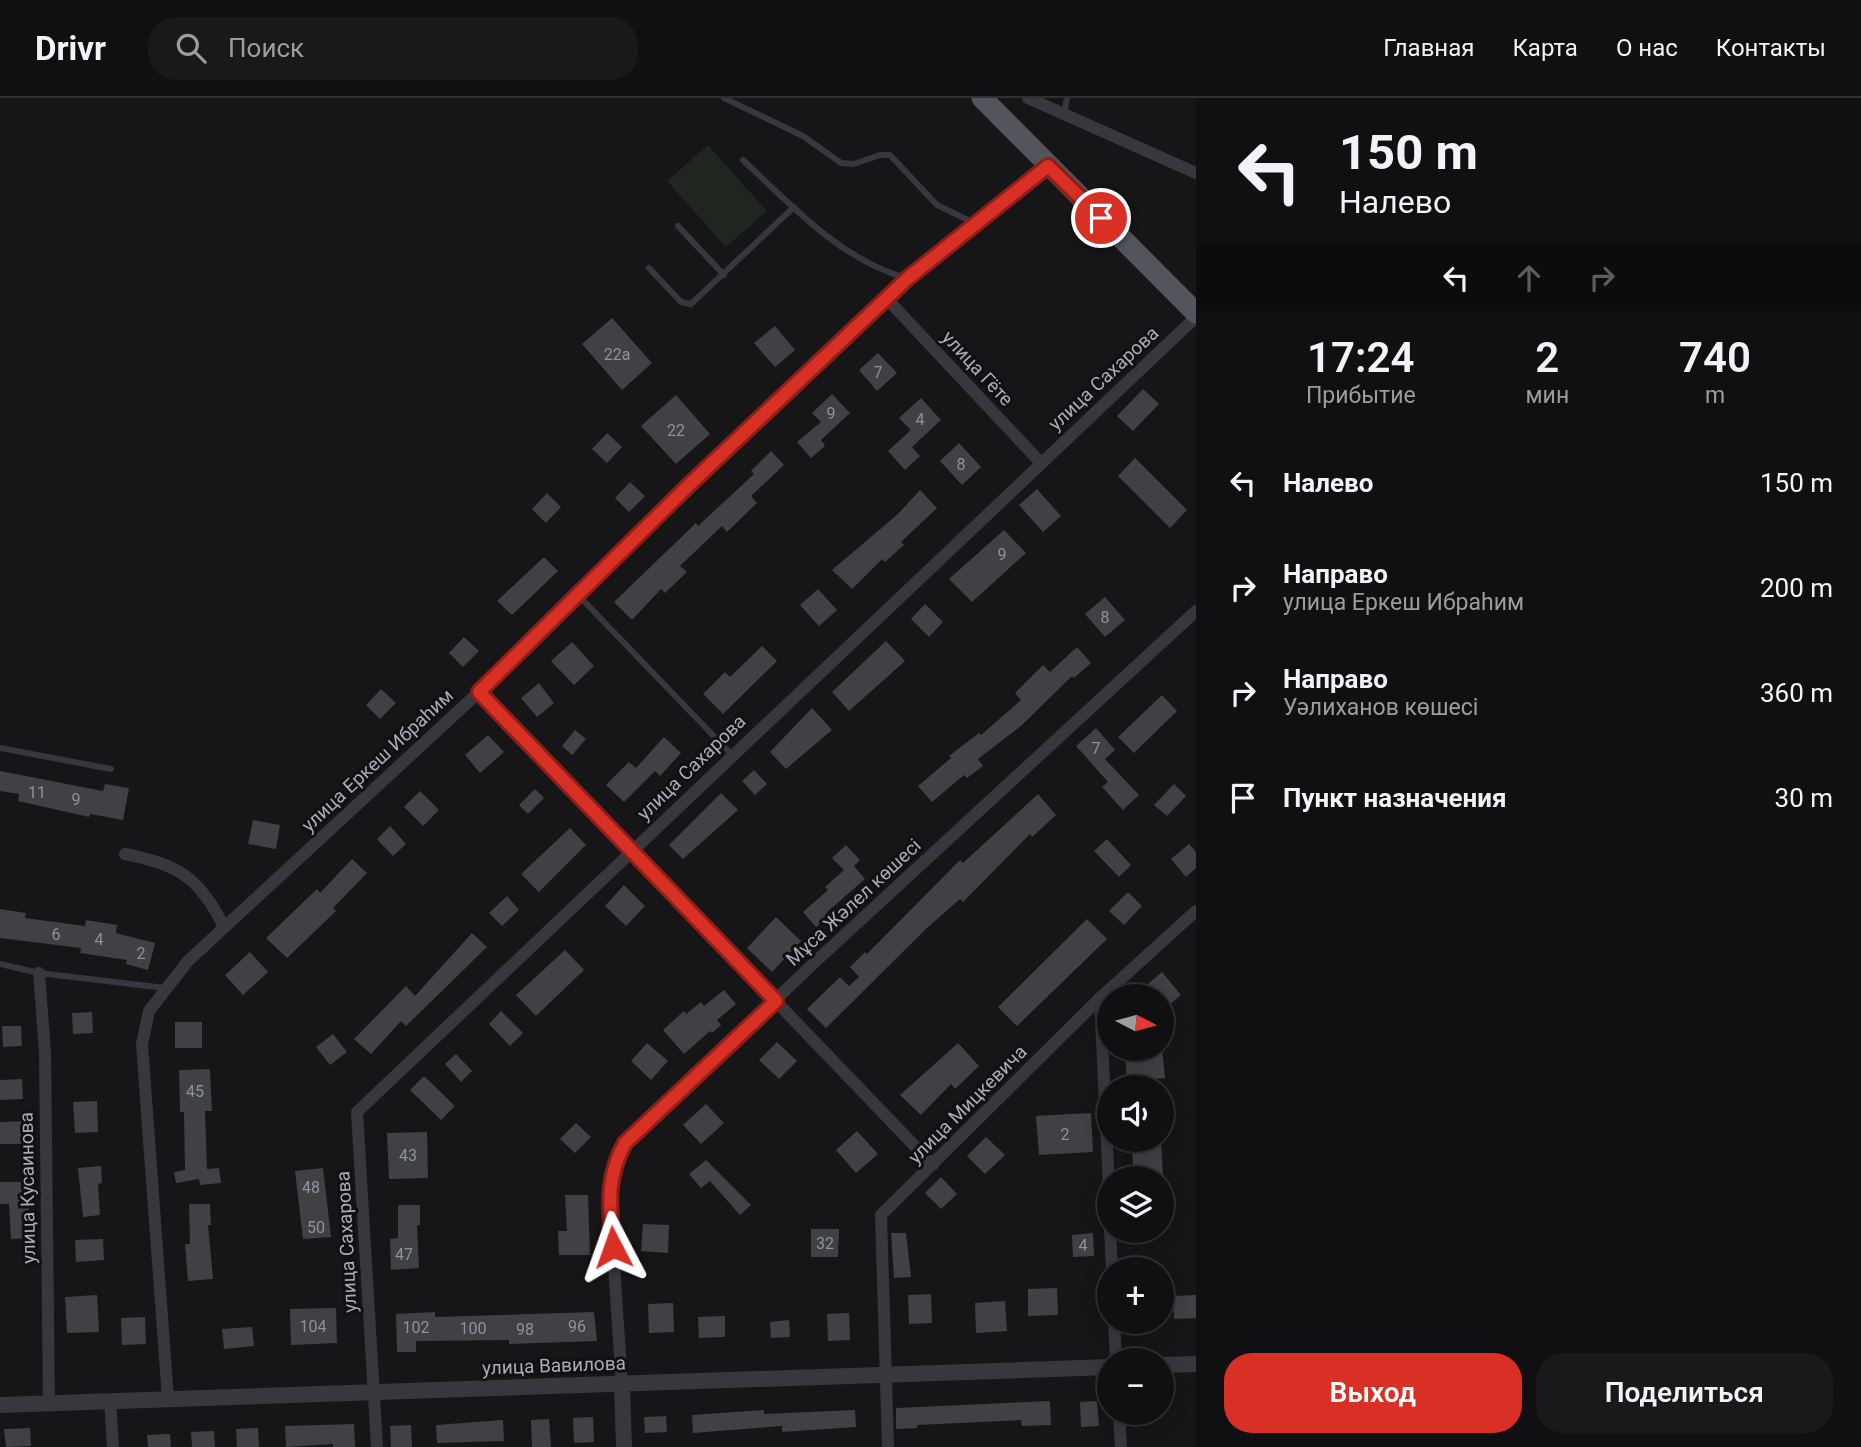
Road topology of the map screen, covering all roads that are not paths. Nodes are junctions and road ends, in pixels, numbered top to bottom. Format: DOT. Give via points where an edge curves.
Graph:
graph roads {
  1 [pos="724,98"];
  2 [pos="982,98"];
  3 [pos="1028,98"];
  4 [pos="1067,98"];
  5 [pos="1064,116"];
  6 [pos="743,160"];
  7 [pos="1048,166"];
  8 [pos="1196,173"];
  9 [pos="794,207"];
  10 [pos="976,224"];
  11 [pos="678,226"];
  12 [pos="649,268"];
  13 [pos="724,275"];
  14 [pos="908,278"];
  15 [pos="887,299"];
  16 [pos="1196,315"];
  17 [pos="1041,463"];
  18 [pos="578,594"];
  19 [pos="1196,611"];
  20 [pos="479,692"];
  21 [pos="0,748"];
  22 [pos="732,755"];
  23 [pos="111,769"];
  24 [pos="631,852"];
  25 [pos="125,854"];
  26 [pos="1196,911"];
  27 [pos="224,927"];
  28 [pos="0,964"];
  29 [pos="39,973"];
  30 [pos="1115,984"];
  31 [pos="165,988"];
  32 [pos="776,1001"];
  33 [pos="1097,1001"];
  34 [pos="1103,1061"];
  35 [pos="933,1165"];
  36 [pos="1108,1166"];
  37 [pos="1196,1364"];
  38 [pos="1174,1365"];
  39 [pos="1097,1367"];
  40 [pos="887,1374"];
  41 [pos="622,1384"];
  42 [pos="374,1392"];
  43 [pos="168,1399"];
  44 [pos="110,1401"];
  45 [pos="49,1404"];
  46 [pos="0,1405"];
  47 [pos="1120,1425"];
  48 [pos="113,1447"];
  49 [pos="377,1447"];
  50 [pos="624,1447"];
  51 [pos="888,1447"];
  52 [pos="1121,1447"];
  1 -- 10 [label="lane" via="803,136 841,163 890,155 937,205"];
  2 -- 7 [label="main road"];
  3 -- 5 [label="street"];
  4 -- 5 [label="lane"];
  5 -- 8 [label="street"];
  6 -- 9 [label="lane"];
  7 -- 10 [label="street, улица Еркеш Ибраһим"];
  7 -- 16 [label="main road"];
  9 -- 13 [label="lane"];
  9 -- 14 [label="lane" via="862,262"];
  10 -- 14 [label="street, улица Еркеш Ибраһим"];
  11 -- 13 [label="lane"];
  12 -- 13 [label="lane" via="686,305"];
  14 -- 15 [label="street, улица Еркеш Ибраһим"];
  15 -- 17 [label="street, улица Гёте"];
  15 -- 18 [label="street, улица Еркеш Ибраһим"];
  16 -- 17 [label="street, улица Сахарова"];
  17 -- 22 [label="street, улица Сахарова"];
  18 -- 20 [label="street, улица Еркеш Ибраһим"];
  18 -- 22 [label="lane"];
  19 -- 32 [label="street, Мұса Жәлел көшесі"];
  20 -- 24 [label="street"];
  20 -- 27 [label="street, улица Еркеш Ибраһим"];
  21 -- 23 [label="lane"];
  22 -- 24 [label="street, улица Сахарова"];
  24 -- 32 [label="street"];
  24 -- 42 [label="street, улица Сахарова" via="357,1112"];
  25 -- 27 [label="street" via="173,866 195,882"];
  26 -- 30 [label="street, улица Мицкевича"];
  27 -- 31 [label="street, улица Еркеш Ибраһим"];
  28 -- 29 [label="lane"];
  29 -- 31 [label="lane"];
  29 -- 45 [label="street, улица Кусаинова" via="45,1052"];
  31 -- 43 [label="street, улица Еркеш Ибраһим" via="149,1011 142,1044"];
  32 -- 35 [label="street"];
  32 -- 41 [label="street, Мұса Жәлел көшесі" via="625,1143 613,1166 609,1192"];
  33 -- 35 [label="street, улица Мицкевича"];
  34 -- 36 [label="street"];
  35 -- 40 [label="street, улица Мицкевича" via="881,1214"];
  37 -- 38 [label="street"];
  39 -- 40 [label="street, улица Вавилова"];
  40 -- 41 [label="street, улица Вавилова"];
  40 -- 51 [label="street, улица Мицкевича"];
  41 -- 42 [label="street, улица Вавилова"];
  41 -- 50 [label="street"];
  42 -- 43 [label="street, улица Вавилова"];
  42 -- 49 [label="street, улица Сахарова"];
  43 -- 44 [label="street, улица Вавилова"];
  44 -- 45 [label="street, улица Вавилова"];
  44 -- 48 [label="street"];
  45 -- 46 [label="street, улица Вавилова"];
  47 -- 52 [label="street"];
}
